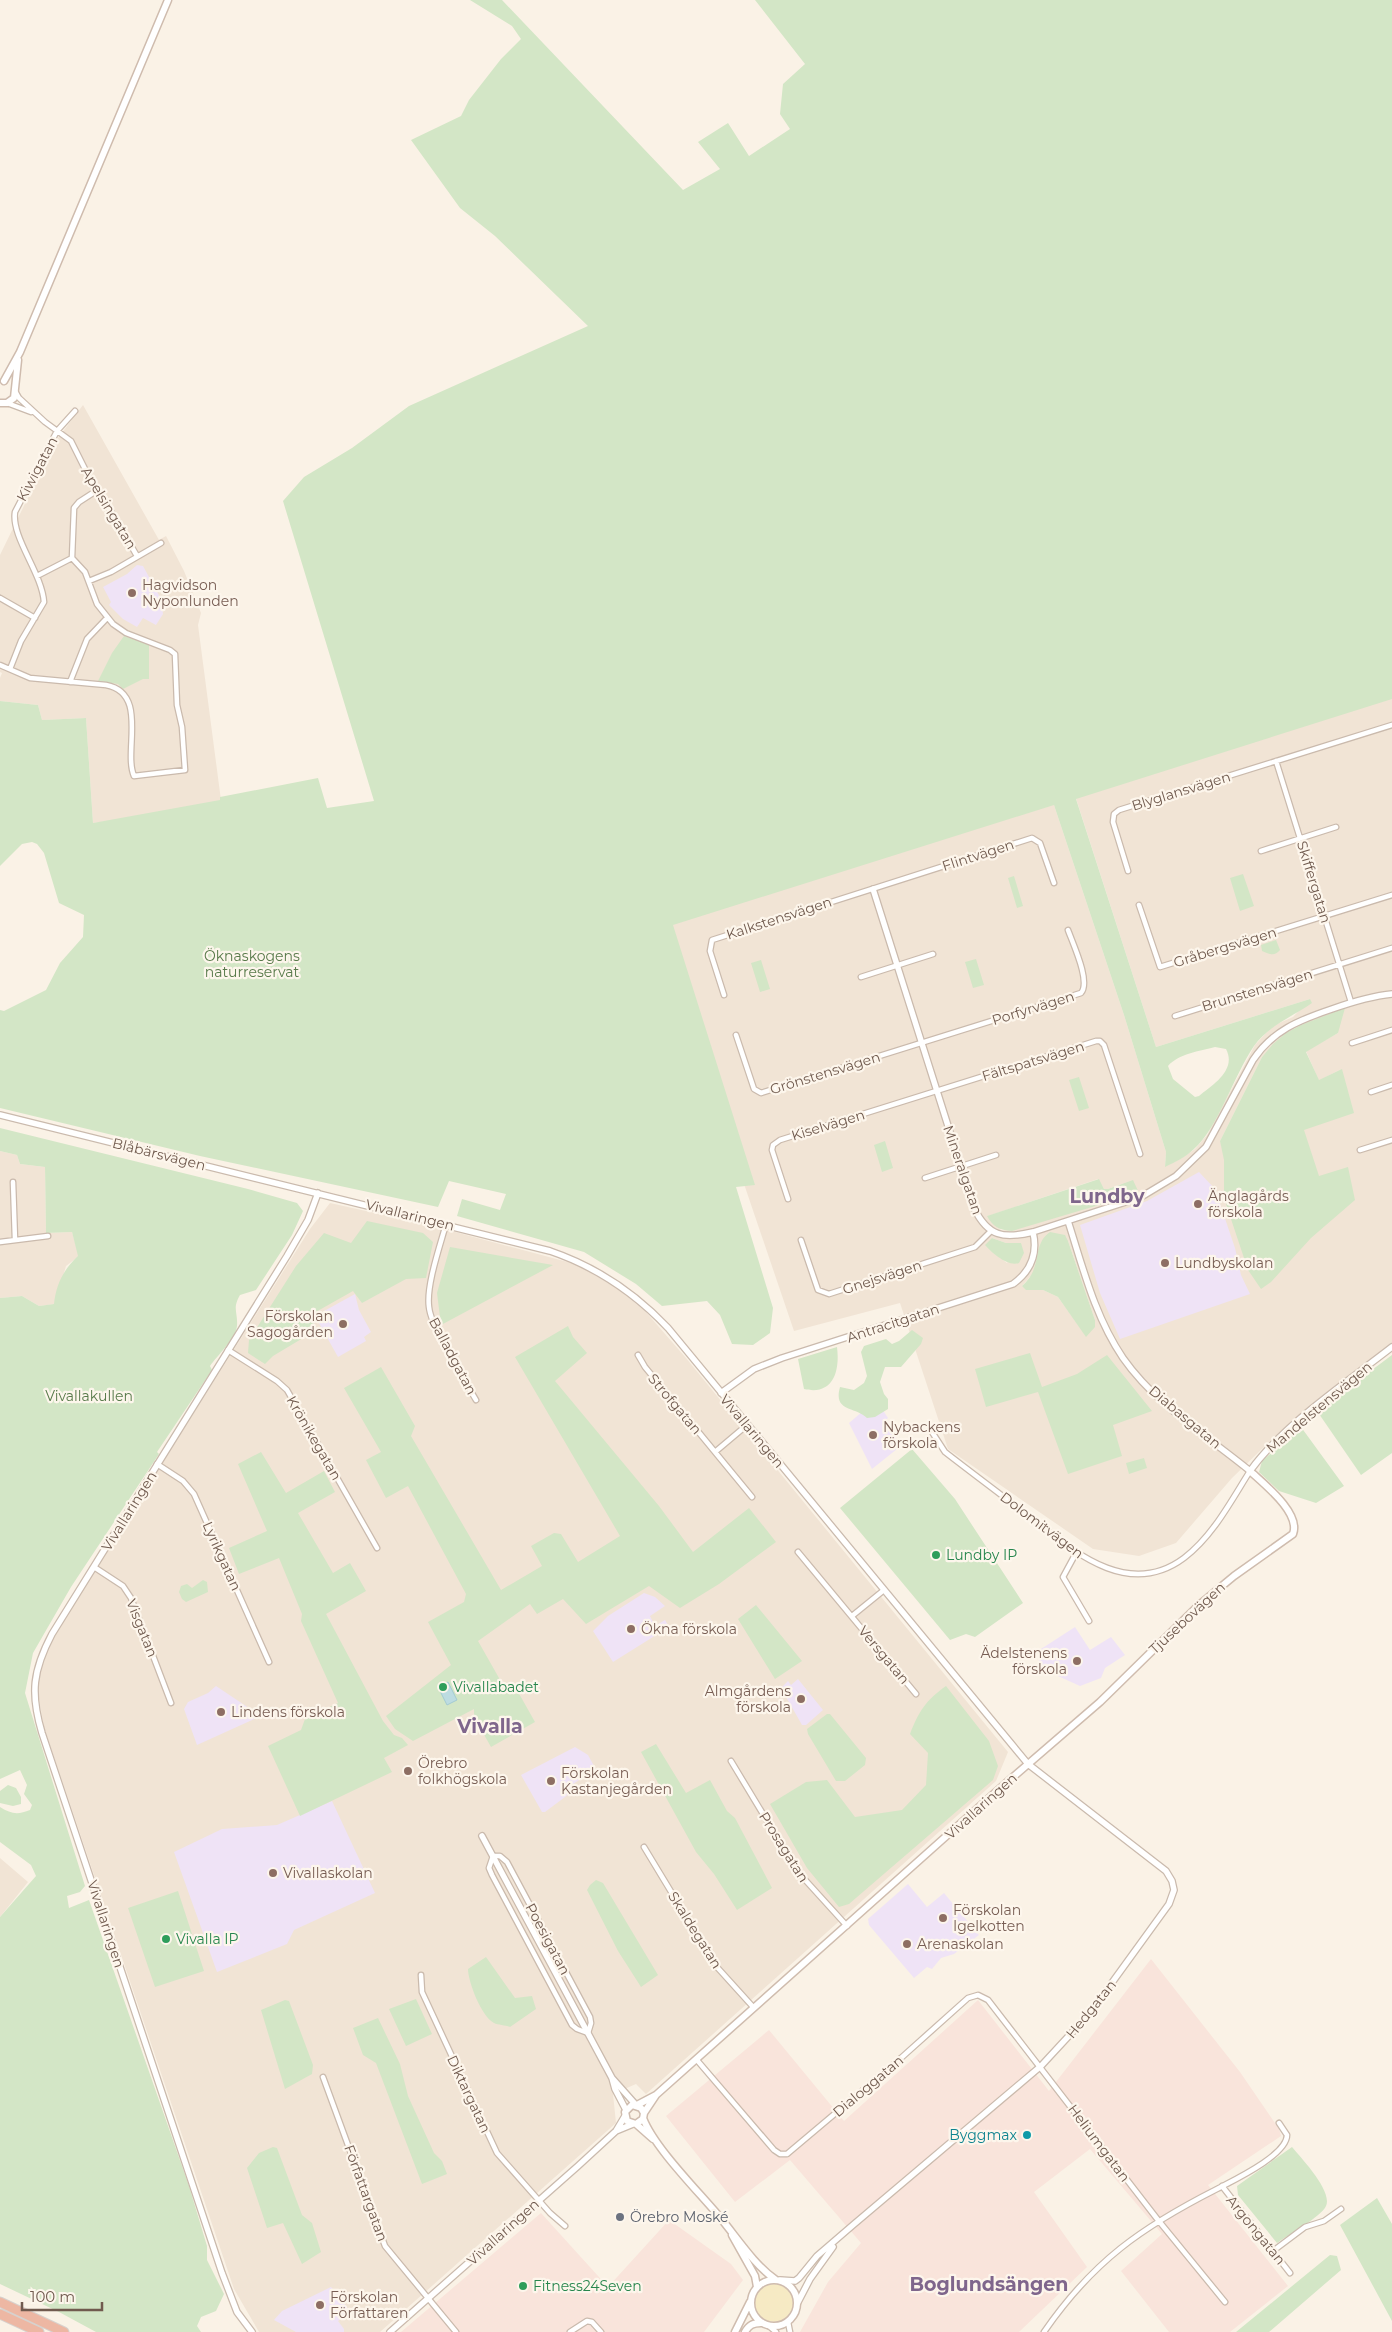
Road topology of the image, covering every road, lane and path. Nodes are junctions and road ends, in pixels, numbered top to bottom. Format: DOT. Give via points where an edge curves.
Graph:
graph roads {
  1 [pos="168,0"];
  2 [pos="20,352"];
  3 [pos="2,381"];
  4 [pos="15,390"];
  5 [pos="3,404"];
  6 [pos="75,410"];
  7 [pos="41,418"];
  8 [pos="57,431"];
  9 [pos="96,491"];
  10 [pos="160,543"];
  11 [pos="137,556"];
  12 [pos="72,558"];
  13 [pos="37,576"];
  14 [pos="89,582"];
  15 [pos="0,598"];
  16 [pos="35,618"];
  17 [pos="107,618"];
  18 [pos="0,665"];
  19 [pos="10,669"];
  20 [pos="70,682"];
  21 [pos="1392,725"];
  22 [pos="1276,761"];
  23 [pos="1336,827"];
  24 [pos="1300,838"];
  25 [pos="1262,851"];
  26 [pos="1128,871"];
  27 [pos="1054,884"];
  28 [pos="873,889"];
  29 [pos="1392,895"];
  30 [pos="1139,905"];
  31 [pos="1324,916"];
  32 [pos="1068,930"];
  33 [pos="1392,948"];
  34 [pos="933,954"];
  35 [pos="1340,964"];
  36 [pos="898,965"];
  37 [pos="861,977"];
  38 [pos="1392,994"];
  39 [pos="724,995"];
  40 [pos="1352,1002"];
  41 [pos="1175,1016"];
  42 [pos="1392,1030"];
  43 [pos="736,1036"];
  44 [pos="922,1043"];
  45 [pos="1352,1043"];
  46 [pos="1392,1085"];
  47 [pos="937,1091"];
  48 [pos="1371,1092"];
  49 [pos="0,1115"];
  50 [pos="1392,1140"];
  51 [pos="1360,1150"];
  52 [pos="1140,1154"];
  53 [pos="996,1155"];
  54 [pos="960,1167"];
  55 [pos="925,1178"];
  56 [pos="13,1182"];
  57 [pos="318,1193"];
  58 [pos="788,1198"];
  59 [pos="1068,1221"];
  60 [pos="446,1224"];
  61 [pos="991,1231"];
  62 [pos="1033,1232"];
  63 [pos="48,1236"];
  64 [pos="15,1240"];
  65 [pos="801,1240"];
  66 [pos="0,1242"];
  67 [pos="1392,1347"];
  68 [pos="228,1350"];
  69 [pos="638,1355"];
  70 [pos="721,1393"];
  71 [pos="476,1400"];
  72 [pos="747,1425"];
  73 [pos="930,1429"];
  74 [pos="715,1452"];
  75 [pos="157,1464"];
  76 [pos="1250,1471"];
  77 [pos="752,1497"];
  78 [pos="377,1548"];
  79 [pos="798,1552"];
  80 [pos="1076,1552"];
  81 [pos="94,1567"];
  82 [pos="884,1590"];
  83 [pos="852,1616"];
  84 [pos="1089,1621"];
  85 [pos="269,1662"];
  86 [pos="916,1694"];
  87 [pos="171,1703"];
  88 [pos="731,1761"];
  89 [pos="1028,1764"];
  90 [pos="482,1836"];
  91 [pos="644,1847"];
  92 [pos="493,1856"];
  93 [pos="847,1926"];
  94 [pos="421,1975"];
  95 [pos="754,2008"];
  96 [pos="588,2033"];
  97 [pos="696,2060"];
  98 [pos="1041,2066"];
  99 [pos="323,2077"];
  100 [pos="612,2078"];
  101 [pos="656,2095"];
  102 [pos="636,2105"];
  103 [pos="626,2113"];
  104 [pos="644,2116"];
  105 [pos="1279,2123"];
  106 [pos="634,2124"];
  107 [pos="616,2131"];
  108 [pos="656,2141"];
  109 [pos="1222,2186"];
  110 [pos="539,2200"];
  111 [pos="1341,2208"];
  112 [pos="1158,2220"];
  113 [pos="565,2226"];
  114 [pos="728,2227"];
  115 [pos="840,2238"];
  116 [pos="1273,2251"];
  117 [pos="1290,2273"];
  118 [pos="778,2280"];
  119 [pos="757,2287"];
  120 [pos="428,2299"];
  121 [pos="750,2301"];
  122 [pos="0,2302"];
  123 [pos="1224,2302"];
  124 [pos="797,2304"];
  125 [pos="0,2314"];
  126 [pos="788,2322"];
  127 [pos="761,2323"];
  128 [pos="769,2326"];
  129 [pos="39,2332"];
  130 [pos="64,2332"];
  131 [pos="252,2332"];
  132 [pos="390,2332"];
  133 [pos="456,2332"];
  134 [pos="570,2332"];
  135 [pos="601,2332"];
  136 [pos="735,2332"];
  137 [pos="745,2332"];
  138 [pos="776,2332"];
  139 [pos="790,2332"];
  140 [pos="1044,2332"];
  1 -- 2 [label="main road"];
  2 -- 3 [label="main road"];
  2 -- 4 [label="main road"];
  3 -- 4 [label="main road" via="10,383"];
  4 -- 5 [label="main road" via="12,399"];
  4 -- 7 [label="street, Apelsingatan"];
  5 -- 7 [label="street, Apelsingatan" via="24,408"];
  6 -- 8 [label="street, Kiwigatan"];
  7 -- 8 [label="street, Apelsingatan"];
  8 -- 9 [label="street, Apelsingatan" via="71,441"];
  8 -- 13 [label="street, Kiwigatan" via="14,515 16,528"];
  9 -- 11 [label="street, Apelsingatan" via="111,510"];
  9 -- 12 [label="street" via="74,508"];
  10 -- 11 [label="street"];
  11 -- 14 [label="street"];
  12 -- 13 [label="street"];
  12 -- 14 [label="street" via="85,572"];
  13 -- 16 [label="street, Kiwigatan" via="44,602"];
  14 -- 17 [label="street" via="97,604"];
  15 -- 16 [label="street"];
  16 -- 19 [label="street, Kiwigatan"];
  17 -- 20 [label="street" via="87,639"];
  17 -- 20 [label="street" via="126,633 175,654 177,705 187,766 182,772 134,776 133,718 123,695 110,686"];
  18 -- 19 [label="street"];
  19 -- 20 [label="street" via="30,678"];
  21 -- 22 [label="street"];
  22 -- 24 [label="street, Skiffergatan"];
  22 -- 26 [label="street, Blyglansvägen" via="1116,813 1113,822"];
  23 -- 24 [label="street"];
  24 -- 25 [label="street"];
  24 -- 31 [label="street, Skiffergatan"];
  27 -- 28 [label="street, Flintvägen" via="1040,843 1032,838"];
  28 -- 36 [label="street, Mineralgatan"];
  28 -- 39 [label="street, Kalkstensvägen" via="712,940 710,951"];
  29 -- 31 [label="street"];
  30 -- 31 [label="street, Gråbergsvägen" via="1160,967"];
  31 -- 35 [label="street, Skiffergatan"];
  32 -- 44 [label="street, Porfyrvägen" via="1085,980 1082,993"];
  33 -- 35 [label="street, Brunstensvägen"];
  34 -- 36 [label="street"];
  35 -- 40 [label="street, Skiffergatan"];
  35 -- 41 [label="street, Brunstensvägen"];
  36 -- 37 [label="street"];
  36 -- 44 [label="street, Mineralgatan"];
  38 -- 40 [label="street, Mineralgatan"];
  40 -- 59 [label="street, Mineralgatan" via="1289,1025 1267,1042 1252,1060 1206,1147 1176,1176 1141,1197"];
  42 -- 45 [label="street"];
  43 -- 44 [label="street, Grönstensvägen" via="754,1089 761,1093"];
  44 -- 47 [label="street, Mineralgatan"];
  46 -- 48 [label="street"];
  47 -- 52 [label="street, Fältspatsvägen" via="1100,1041 1107,1051"];
  47 -- 54 [label="street, Mineralgatan"];
  47 -- 58 [label="street, Kiselvägen" via="777,1142 772,1150"];
  49 -- 57 [label="street, Blåbärsvägen"];
  50 -- 51 [label="street"];
  53 -- 54 [label="street"];
  54 -- 55 [label="street"];
  54 -- 61 [label="street, Mineralgatan" via="974,1208"];
  56 -- 64 [label="street"];
  57 -- 60 [label="street, Vivallaringen"];
  57 -- 68 [label="street, Vivallaringen" via="308,1220"];
  59 -- 62 [label="street, Mineralgatan"];
  59 -- 76 [label="street, Diabasgatan" via="1097,1310 1123,1358 1169,1407"];
  60 -- 70 [label="street, Vivallaringen" via="550,1251 605,1275 656,1316"];
  60 -- 71 [label="street, Balladgatan" via="428,1307 430,1317"];
  61 -- 62 [label="street, Mineralgatan" via="1009,1236"];
  61 -- 65 [label="street, Gnejsvägen" via="975,1247 829,1294 818,1290"];
  62 -- 70 [label="street, Antracitgatan" via="1033,1262 1013,1284 775,1360 754,1369"];
  63 -- 64 [label="street"];
  64 -- 66 [label="street"];
  67 -- 76 [label="street, Mandelstensvägen" via="1290,1429"];
  68 -- 75 [label="street, Vivallaringen"];
  68 -- 78 [label="street, Krönikegatan" via="287,1390"];
  69 -- 74 [label="street, Strofgatan" via="645,1368"];
  70 -- 72 [label="street, Vivallaringen"];
  72 -- 74 [label="street"];
  72 -- 82 [label="street, Vivallaringen"];
  73 -- 80 [label="street, Dolomitvägen" via="945,1452"];
  74 -- 77 [label="street, Strofgatan"];
  75 -- 81 [label="street, Vivallaringen"];
  75 -- 85 [label="street, Lyrikgatan" via="183,1481 194,1494"];
  76 -- 80 [label="street, Dolomitvägen" via="1201,1543 1170,1565 1144,1573 1119,1572"];
  76 -- 89 [label="main road, Tjusebovägen" via="1290,1514 1296,1526 1293,1534 1199,1605 1106,1696"];
  79 -- 83 [label="street, Versgatan"];
  80 -- 84 [label="street" via="1062,1577"];
  81 -- 87 [label="street, Visgatan" via="123,1586 131,1598"];
  81 -- 131 [label="street, Vivallaringen" via="42,1654 34,1686 38,1720 225,2280 238,2314"];
  82 -- 83 [label="street, Versgatan"];
  82 -- 89 [label="street, Vivallaringen"];
  83 -- 86 [label="street, Versgatan"];
  88 -- 93 [label="street, Prosagatan" via="798,1872"];
  89 -- 93 [label="main road, Vivallaringen"];
  89 -- 98 [label="street, Hedgatan" via="1161,1866 1170,1876 1174,1890 1169,1904 1124,1968 1086,2018"];
  90 -- 92 [label="street, Poesigatan"];
  91 -- 95 [label="street, Skaldegatan" via="716,1966"];
  92 -- 96 [label="street, Poesigatan"];
  92 -- 96 [label="street, Poesigatan" via="489,1868 492,1875 568,2018 577,2029"];
  92 -- 96 [label="street, Poesigatan" via="500,1856 507,1862 590,2017"];
  93 -- 95 [label="main road, Vivallaringen"];
  94 -- 110 [label="street, Diktargatan" via="422,1992 494,2148"];
  95 -- 97 [label="main road, Vivallaringen"];
  96 -- 100 [label="street, Poesigatan"];
  97 -- 98 [label="street, Dialoggatan" via="780,2154 787,2154 802,2142 968,1998 978,1995 988,2000"];
  97 -- 101 [label="main road, Vivallaringen"];
  98 -- 112 [label="street, Heliumgatan"];
  98 -- 115 [label="street, Hedgatan"];
  99 -- 120 [label="street, Författargatan" via="385,2246"];
  100 -- 102 [label="street, Poesigatan"];
  100 -- 103 [label="street, Poesigatan"];
  101 -- 102 [label="main road, Vivallaringen"];
  101 -- 104 [label="main road, Vivallaringen"];
  102 -- 103 [label="main road"];
  102 -- 104 [label="main road"];
  103 -- 106 [label="main road" via="627,2121"];
  103 -- 107 [label="street, Vivallaringen"];
  104 -- 106 [label="main road"];
  104 -- 108 [label="main road"];
  105 -- 109 [label="street, Argongatan" via="1287,2135 1283,2147 1255,2168"];
  106 -- 107 [label="street, Vivallaringen"];
  106 -- 108 [label="main road"];
  107 -- 110 [label="street, Vivallaringen"];
  108 -- 114 [label="main road"];
  109 -- 112 [label="street, Argongatan"];
  109 -- 116 [label="street, Argongatan"];
  110 -- 113 [label="street, Diktargatan"];
  110 -- 120 [label="street, Vivallaringen"];
  111 -- 116 [label="street" via="1324,2220 1305,2227"];
  112 -- 123 [label="street"];
  112 -- 140 [label="street, Argongatan" via="1094,2270"];
  114 -- 118 [label="main road" via="754,2261"];
  114 -- 119 [label="main road" via="755,2276"];
  115 -- 118 [label="street, Hedgatan" via="817,2256 799,2278 788,2282"];
  115 -- 124 [label="street, Hedgatan" via="810,2279"];
  116 -- 117 [label="street, Argongatan"];
  118 -- 119 [label="main road"];
  118 -- 124 [label="main road" via="794,2290"];
  119 -- 121 [label="main road"];
  120 -- 132 [label="street, Vivallaringen"];
  120 -- 133 [label="street, Författargatan"];
  121 -- 127 [label="main road"];
  121 -- 136 [label="main road"];
  122 -- 130 [label="highway"];
  124 -- 126 [label="main road"];
  125 -- 129 [label="highway"];
  126 -- 128 [label="main road"];
  126 -- 139 [label="street"];
  127 -- 128 [label="main road"];
  127 -- 137 [label="main road" via="748,2326"];
  128 -- 138 [label="street"];
  134 -- 135 [label="street" via="587,2321"];
}
